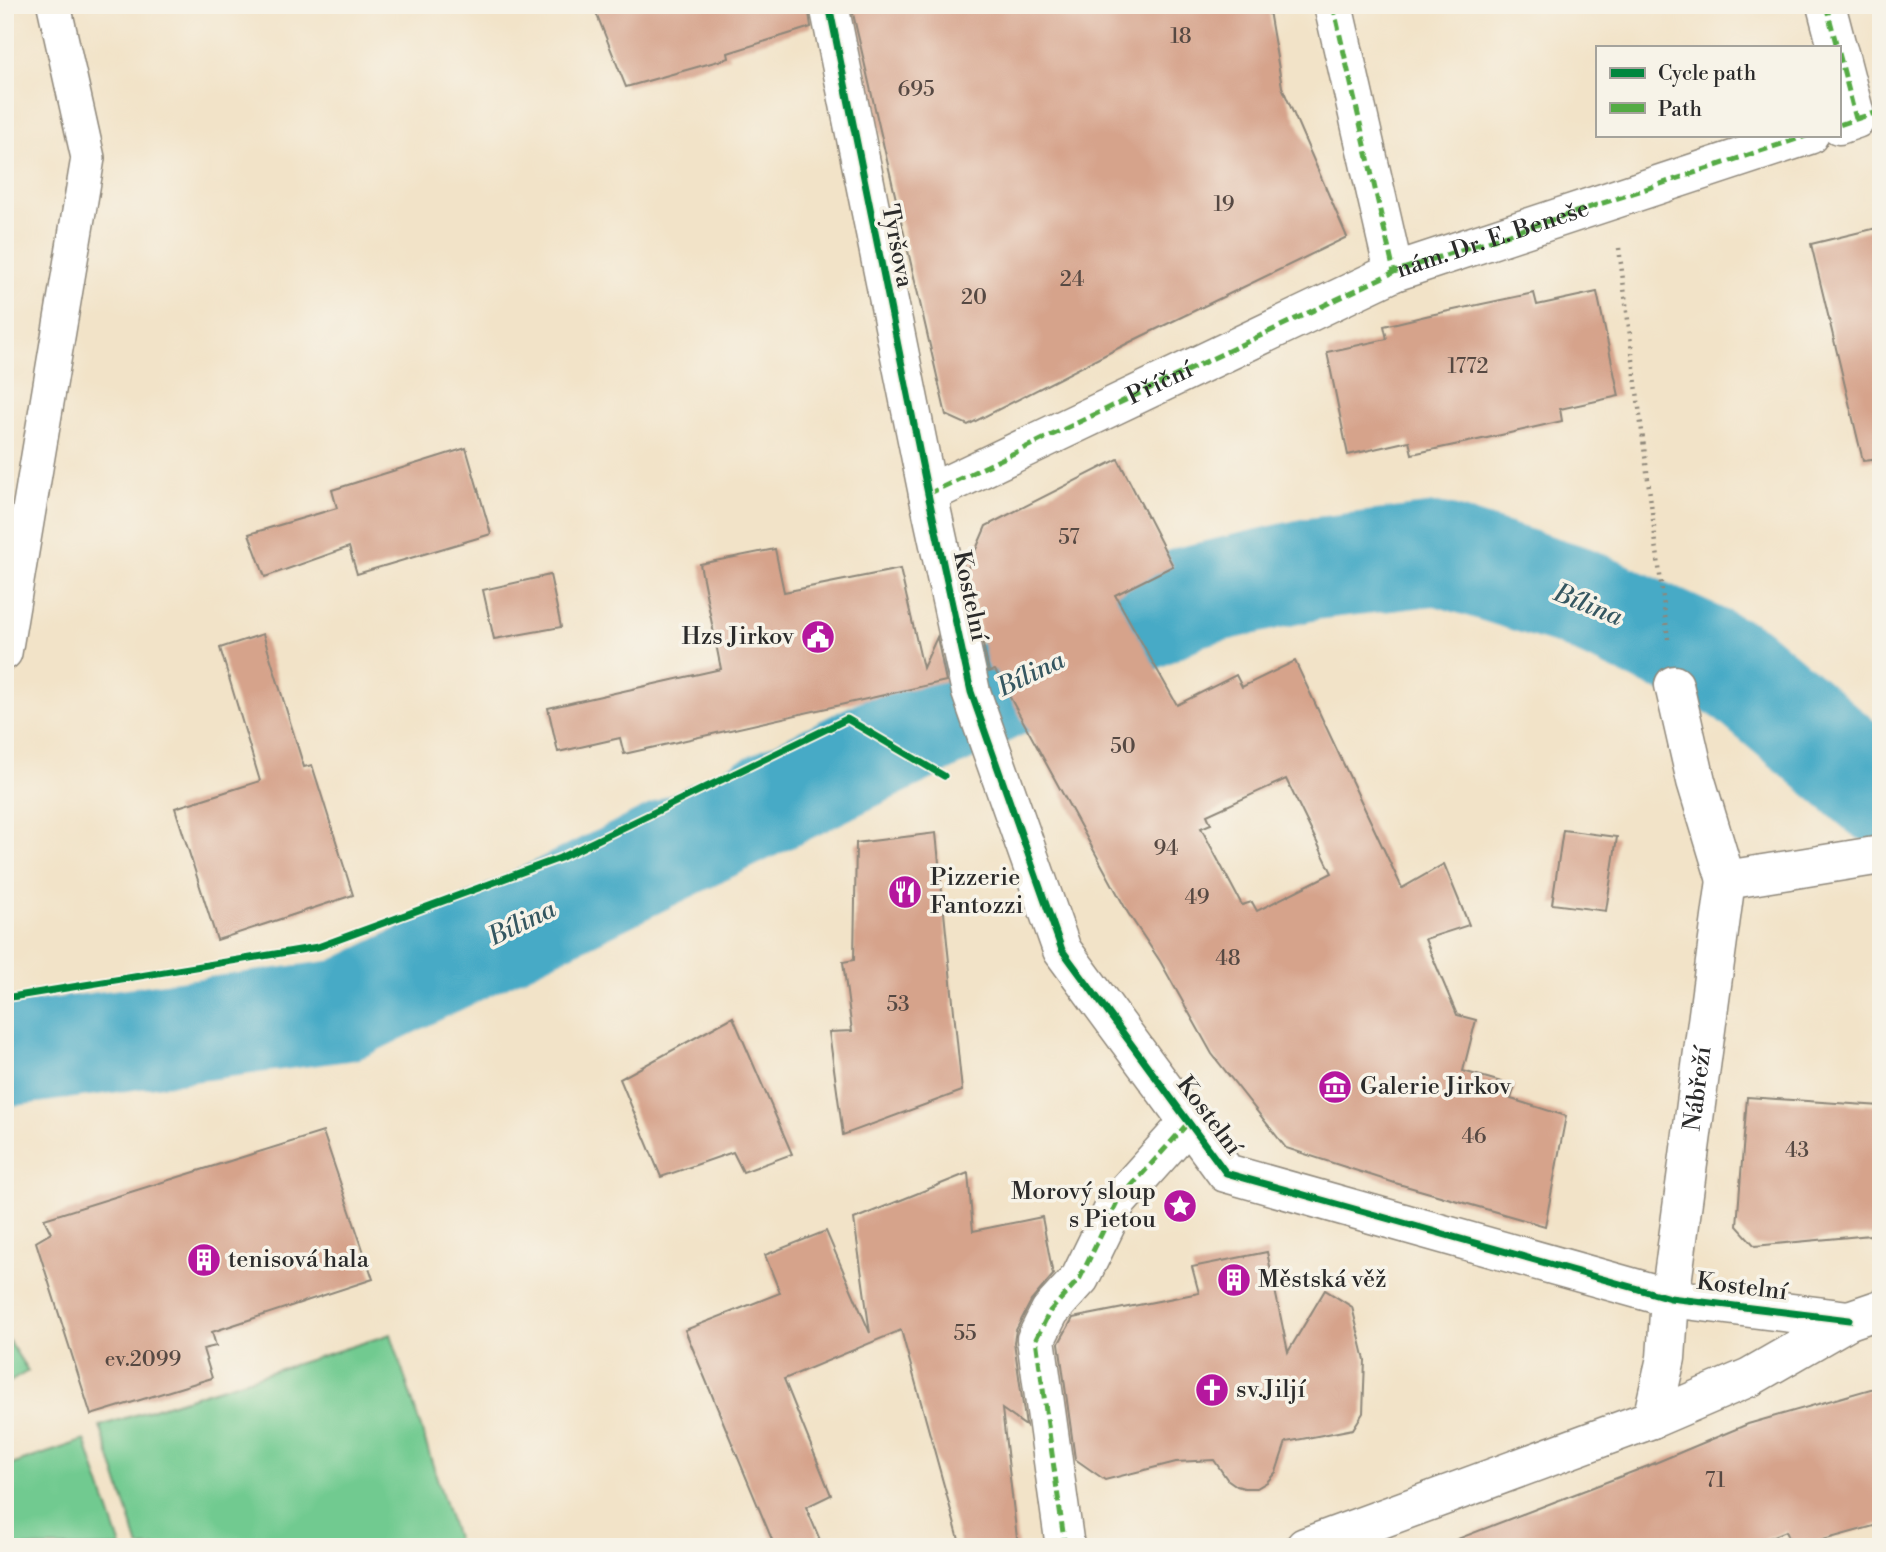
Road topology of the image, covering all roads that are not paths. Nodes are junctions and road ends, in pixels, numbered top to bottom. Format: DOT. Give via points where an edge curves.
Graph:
graph roads {
  1 [pos="54,5"];
  2 [pos="830,5"];
  3 [pos="1333,5"];
  4 [pos="1826,5"];
  5 [pos="1837,46"];
  6 [pos="1840,56"];
  7 [pos="1859,118"];
  8 [pos="1806,136"];
  9 [pos="1394,272"];
  10 [pos="928,494"];
  11 [pos="6,640"];
  12 [pos="1674,685"];
  13 [pos="1881,855"];
  14 [pos="1726,880"];
  15 [pos="1189,1122"];
  16 [pos="1670,1298"];
  17 [pos="1865,1314"];
  18 [pos="1652,1419"];
  19 [pos="1065,1547"];
  20 [pos="1305,1547"];
  1 -- 11 [label="lane" via="88,158"];
  2 -- 10 [label="street, Tyršova"];
  3 -- 9 [label="street, nám. Dr. E. Beneše"];
  4 -- 5 [label="street"];
  6 -- 7 [label="street"];
  8 -- 9 [label="street, nám. Dr. E. Beneše"];
  9 -- 10 [label="street, Příční"];
  10 -- 15 [label="street, Kostelní" via="971,692 1062,950"];
  12 -- 14 [label="street, Nábřeží"];
  13 -- 14 [label="street"];
  14 -- 16 [label="street, Nábřeží"];
  15 -- 16 [label="street, Kostelní" via="1226,1173"];
  15 -- 19 [label="street" via="1117,1202 1080,1278 1050,1311 1036,1339"];
  16 -- 17 [label="street, Kostelní"];
  16 -- 18 [label="street, Nábřeží" via="1666,1358"];
  17 -- 18 [label="street, Kostelní" via="1750,1377"];
  18 -- 20 [label="street, Kostelní"];
}
